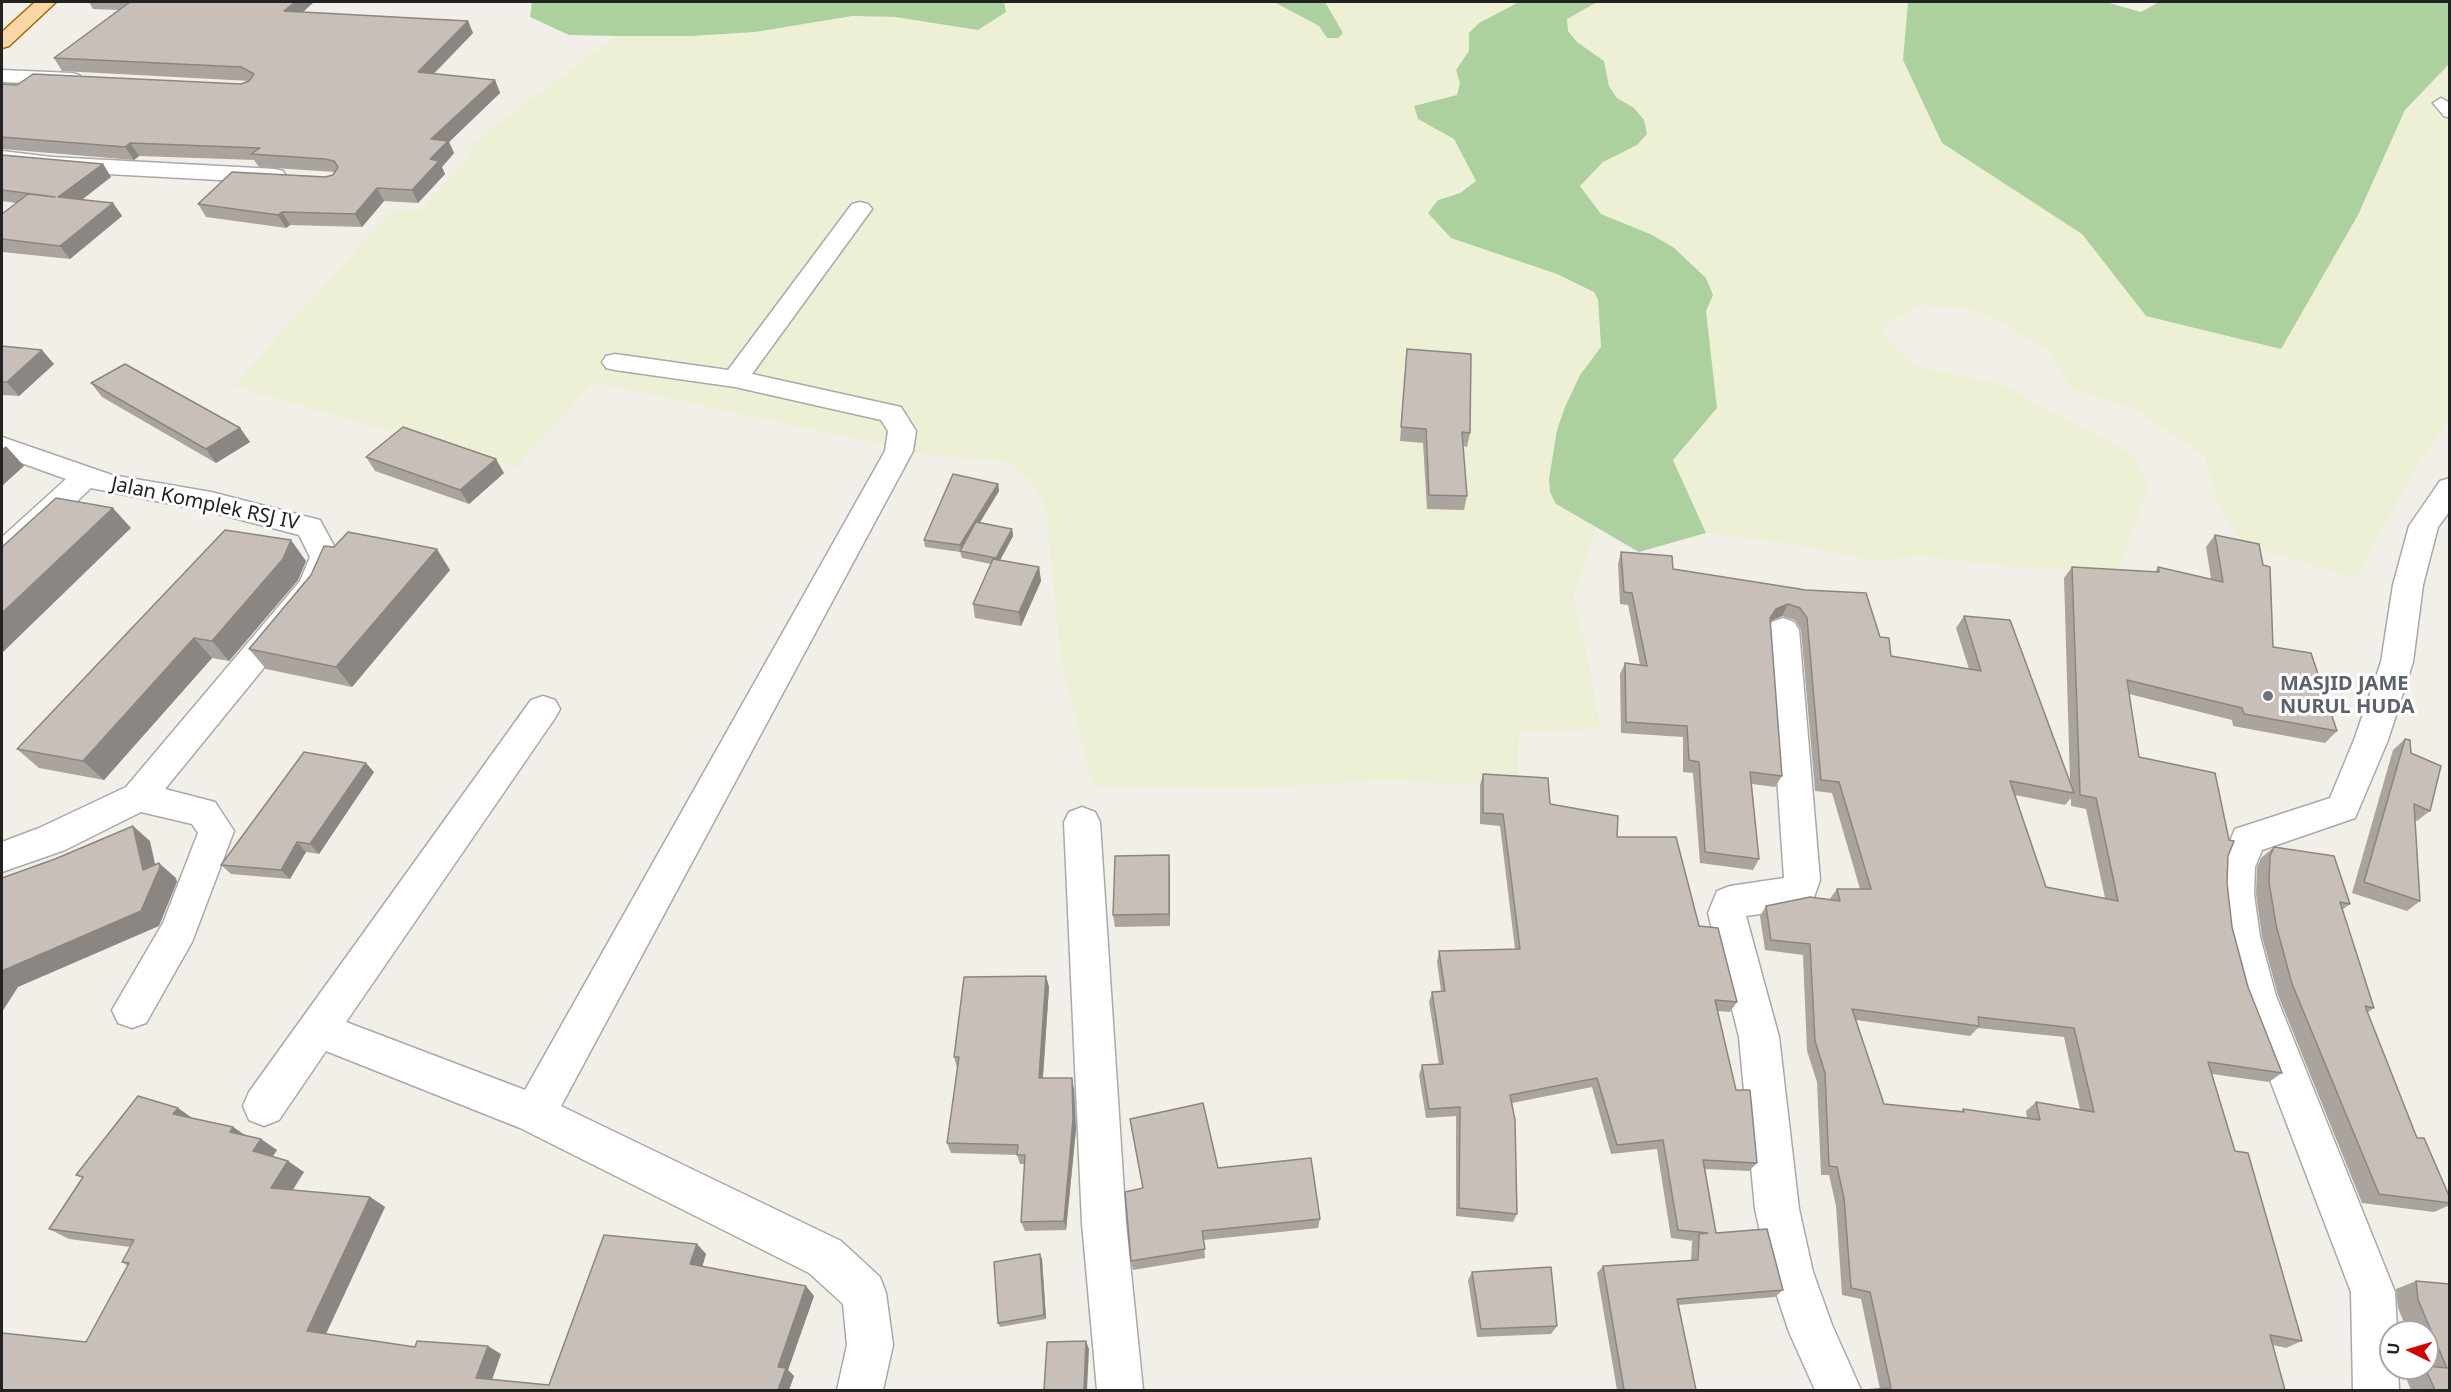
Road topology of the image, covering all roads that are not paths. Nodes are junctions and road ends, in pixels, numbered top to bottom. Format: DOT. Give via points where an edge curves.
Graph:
graph roads {
  1 [pos="46,2"];
  2 [pos="2,42"];
  3 [pos="2,76"];
  4 [pos="96,80"];
  5 [pos="2,158"];
  6 [pos="297,178"];
  7 [pos="860,209"];
  8 [pos="615,362"];
  9 [pos="735,379"];
  10 [pos="2,446"];
  11 [pos="87,476"];
  12 [pos="2450,488"];
  13 [pos="2,554"];
  14 [pos="1783,630"];
  15 [pos="543,709"];
  16 [pos="138,797"];
  17 [pos="1082,822"];
  18 [pos="2,857"];
  19 [pos="132,1010"];
  20 [pos="318,1029"];
  21 [pos="264,1106"];
  22 [pos="534,1114"];
  23 [pos="860,1390"];
  24 [pos="1120,1390"];
  25 [pos="1838,1390"];
  26 [pos="2376,1390"];
  1 -- 2 [label="main road"];
  3 -- 4 [label="street"];
  5 -- 6 [label="street"];
  7 -- 9 [label="street"];
  8 -- 9 [label="street"];
  9 -- 22 [label="street" via="891,413 902,431 899,451"];
  10 -- 11 [label="street"];
  11 -- 13 [label="street"];
  11 -- 16 [label="street, Jalan Komplek RSJ IV" via="108,484 211,502 310,527 325,557 313,586"];
  12 -- 26 [label="street" via="2424,526 2408,585 2397,662 2343,808 2248,840 2237,867 2241,937 2257,996 2373,1292"];
  14 -- 25 [label="street" via="1802,880 1800,889 1794,893 1730,902 1727,913 1760,1037 1777,1209 1791,1272"];
  15 -- 20 [label="street"];
  16 -- 18 [label="street" via="52,839"];
  16 -- 19 [label="street" via="203,812 216,831 179,930"];
  17 -- 24 [label="street" via="1104,1223"];
  20 -- 21 [label="street"];
  20 -- 22 [label="street"];
  22 -- 23 [label="street" via="825,1257 864,1293 870,1345"];
}
